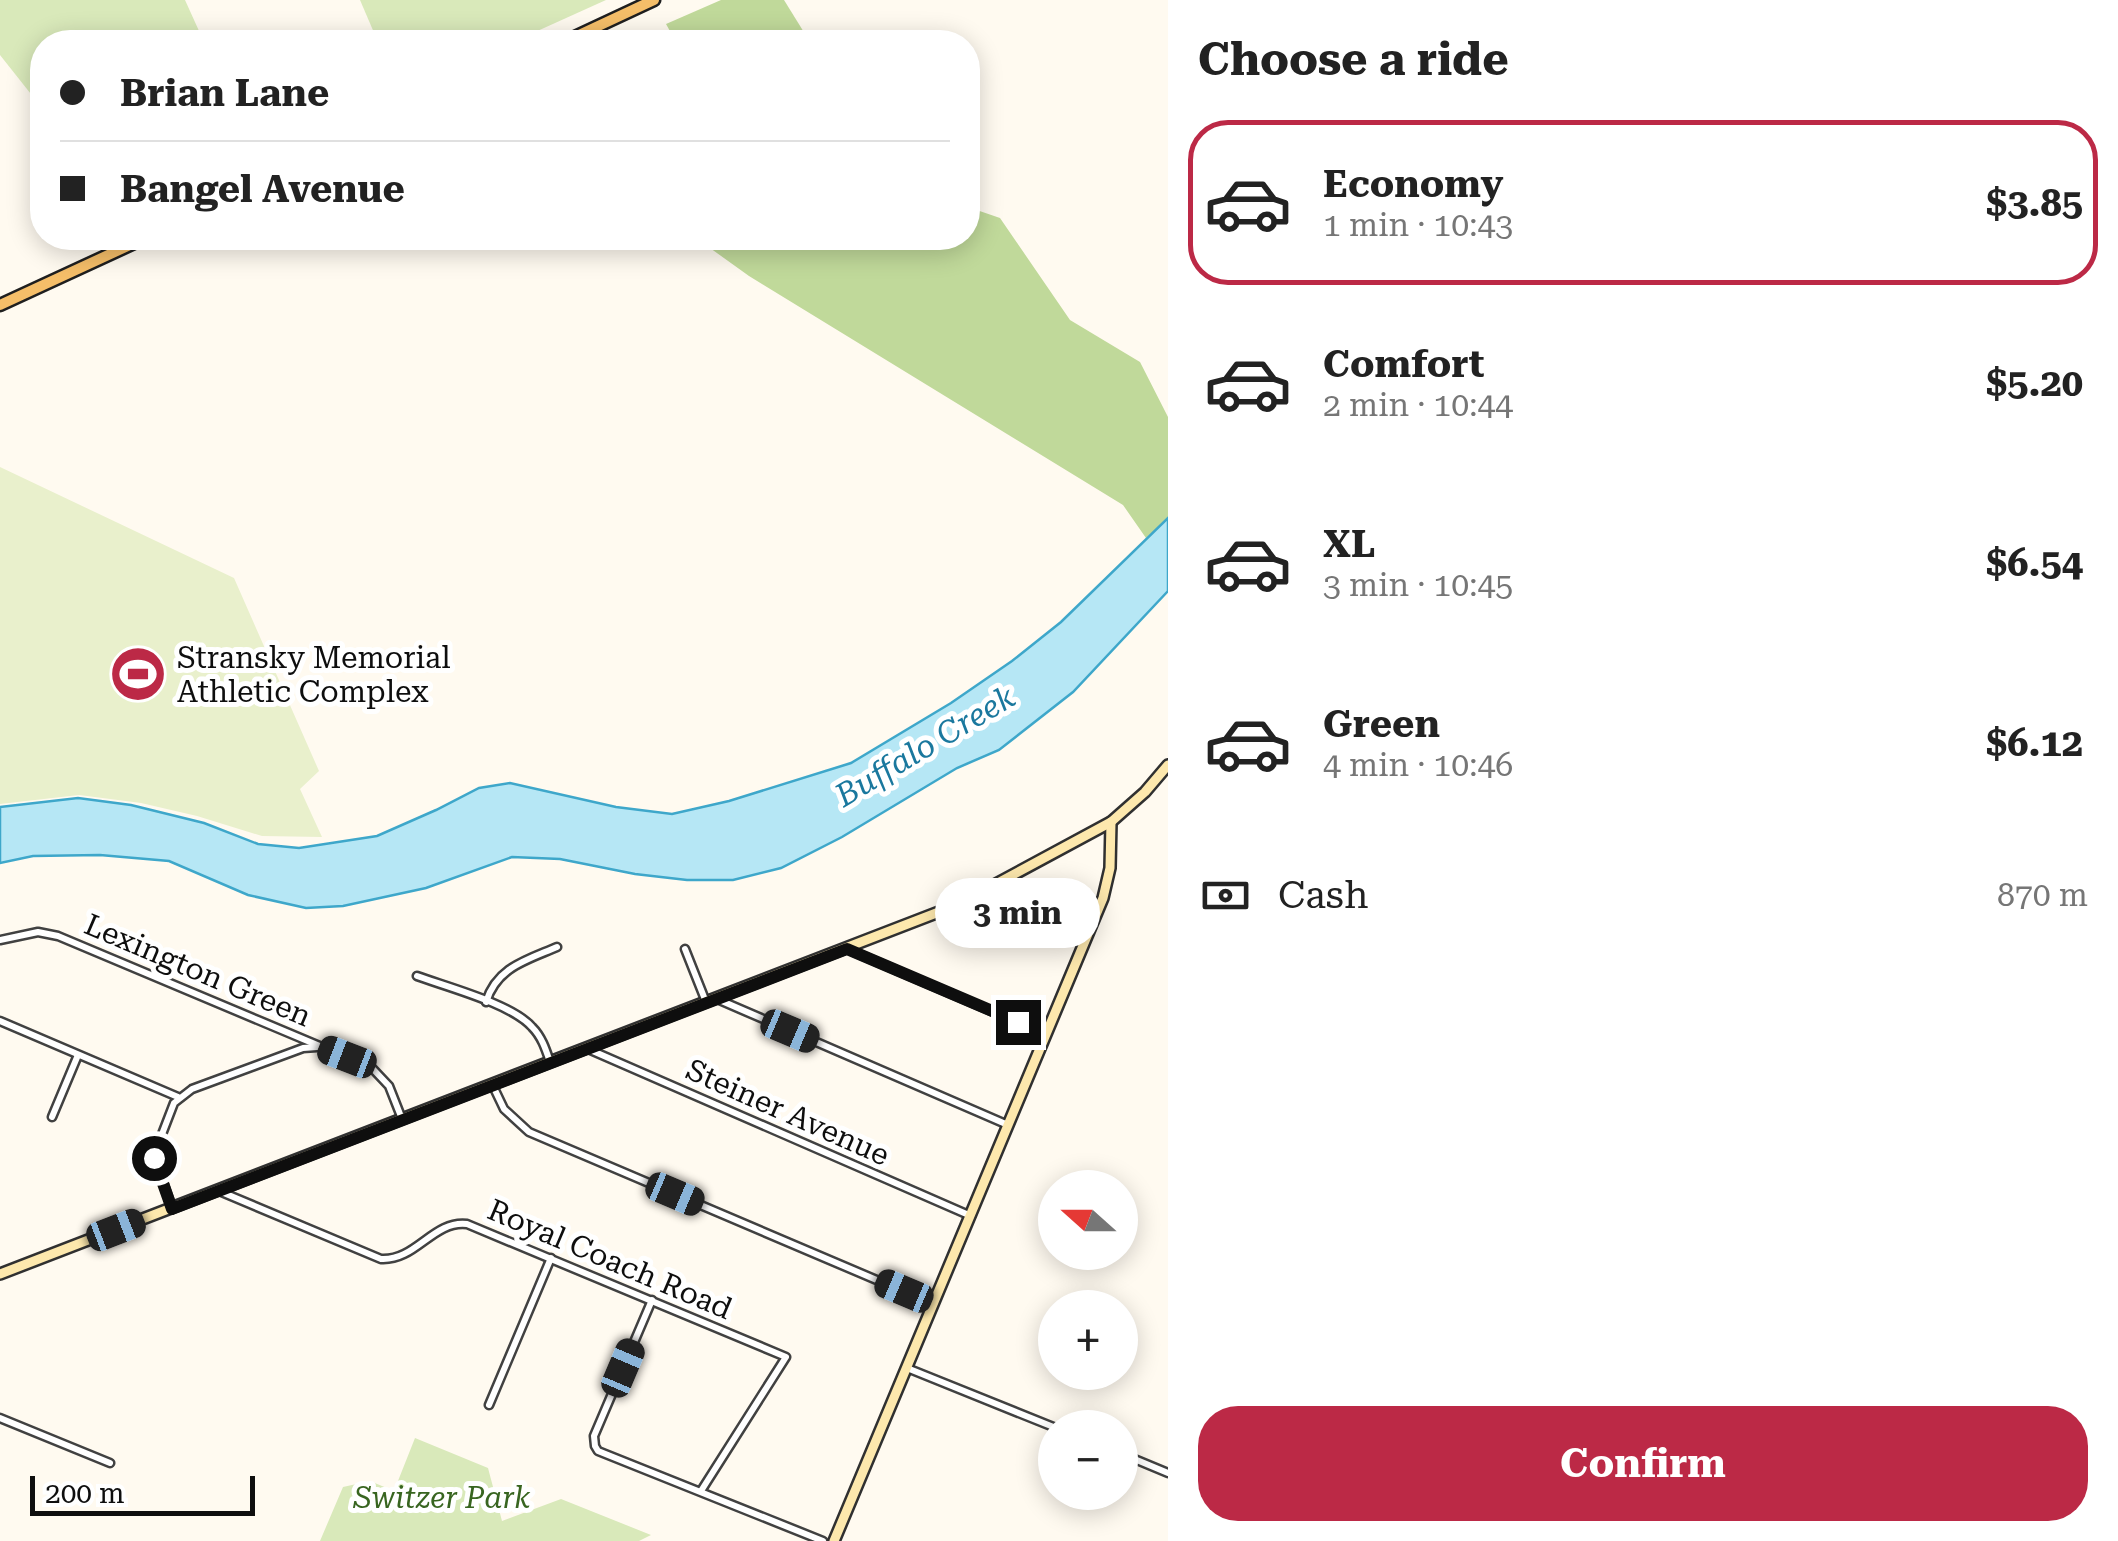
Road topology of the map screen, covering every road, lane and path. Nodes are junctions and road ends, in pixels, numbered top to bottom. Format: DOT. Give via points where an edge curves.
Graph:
graph roads {
  1 [pos="654,0"];
  2 [pos="590,30"];
  3 [pos="119,250"];
  4 [pos="0,305"];
  5 [pos="1168,765"];
  6 [pos="1112,822"];
  7 [pos="0,940"];
  8 [pos="557,947"];
  9 [pos="847,949"];
  10 [pos="685,950"];
  11 [pos="417,976"];
  12 [pos="712,1001"];
  13 [pos="486,1002"];
  14 [pos="0,1022"];
  15 [pos="1045,1034"];
  16 [pos="324,1048"];
  17 [pos="588,1049"];
  18 [pos="78,1055"];
  19 [pos="550,1064"];
  20 [pos="493,1086"];
  21 [pos="179,1098"];
  22 [pos="52,1117"];
  23 [pos="403,1120"];
  24 [pos="1008,1125"];
  25 [pos="219,1191"];
  26 [pos="172,1209"];
  27 [pos="970,1216"];
  28 [pos="550,1258"];
  29 [pos="0,1274"];
  30 [pos="652,1300"];
  31 [pos="934,1304"];
  32 [pos="906,1368"];
  33 [pos="489,1404"];
  34 [pos="0,1418"];
  35 [pos="1038,1421"];
  36 [pos="1138,1460"];
  37 [pos="110,1463"];
  38 [pos="1168,1473"];
  39 [pos="701,1491"];
  40 [pos="822,1541"];
  41 [pos="834,1541"];
  1 -- 2 [label="main road"];
  3 -- 4 [label="main road"];
  5 -- 6 [label="street"];
  6 -- 9 [label="street" via="956,905"];
  6 -- 15 [label="street" via="1103,898"];
  7 -- 16 [label="street, Lexington Green" via="38,932 58,936"];
  8 -- 13 [label="street" via="508,969"];
  9 -- 12 [label="street"];
  9 -- 15 [label="street"];
  10 -- 12 [label="street"];
  11 -- 13 [label="street"];
  12 -- 17 [label="street"];
  12 -- 24 [label="street"];
  13 -- 19 [label="street" via="532,1026"];
  14 -- 18 [label="street"];
  15 -- 24 [label="street"];
  16 -- 21 [label="street" via="303,1048"];
  16 -- 23 [label="street, Lexington Green" via="380,1073"];
  17 -- 19 [label="street"];
  17 -- 27 [label="street, Steiner Avenue"];
  18 -- 21 [label="street"];
  18 -- 22 [label="street"];
  19 -- 20 [label="street"];
  20 -- 23 [label="street"];
  20 -- 31 [label="street" via="504,1109 529,1132"];
  21 -- 26 [label="street" via="154,1155"];
  23 -- 25 [label="street"];
  24 -- 27 [label="street"];
  25 -- 26 [label="street"];
  25 -- 28 [label="street, Royal Coach Road" via="382,1259 399,1257 459,1223"];
  26 -- 29 [label="street"];
  27 -- 31 [label="street"];
  28 -- 30 [label="street, Royal Coach Road"];
  28 -- 33 [label="street"];
  30 -- 39 [label="street" via="595,1446"];
  30 -- 39 [label="street, Royal Coach Road" via="786,1357"];
  31 -- 32 [label="street"];
  32 -- 35 [label="street"];
  32 -- 41 [label="street"];
  34 -- 37 [label="street"];
  36 -- 38 [label="street"];
  39 -- 40 [label="street"];
}
